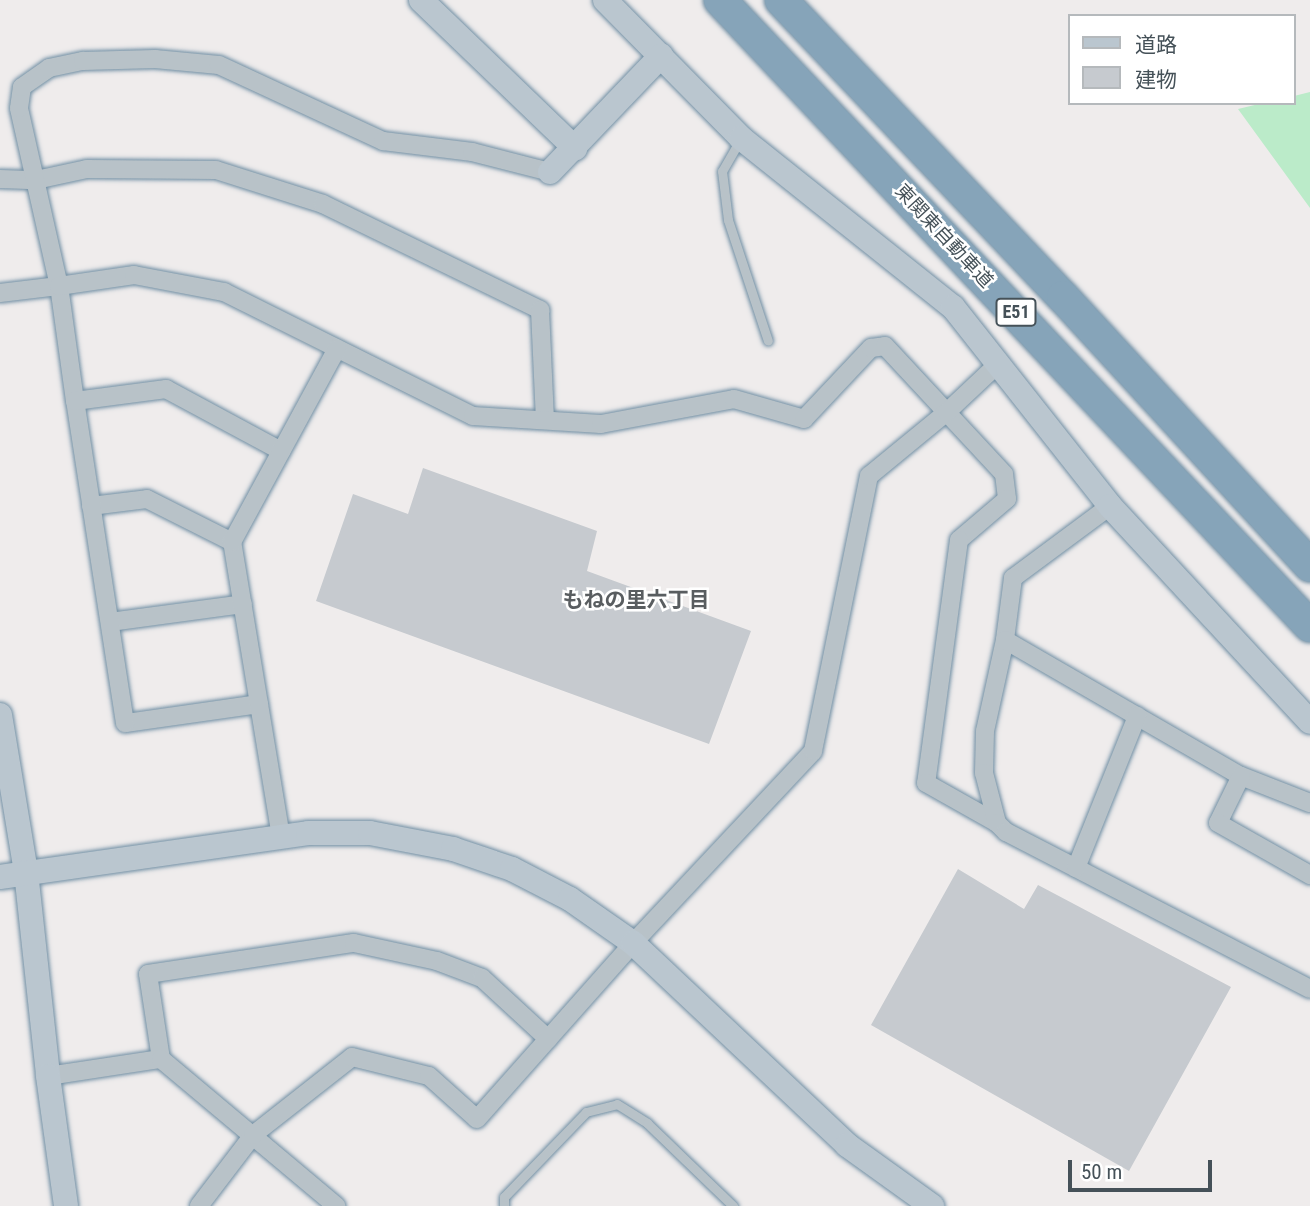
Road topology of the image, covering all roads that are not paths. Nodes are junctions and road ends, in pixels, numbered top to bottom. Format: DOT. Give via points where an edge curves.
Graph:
graph roads {
  1 [pos="421,0"];
  2 [pos="605,0"];
  3 [pos="720,0"];
  4 [pos="781,0"];
  5 [pos="661,56"];
  6 [pos="741,138"];
  7 [pos="575,148"];
  8 [pos="550,172"];
  9 [pos="0,179"];
  10 [pos="36,180"];
  11 [pos="59,286"];
  12 [pos="0,293"];
  13 [pos="768,341"];
  14 [pos="337,349"];
  15 [pos="998,364"];
  16 [pos="75,401"];
  17 [pos="947,412"];
  18 [pos="545,420"];
  19 [pos="281,451"];
  20 [pos="92,506"];
  21 [pos="1110,506"];
  22 [pos="232,541"];
  23 [pos="1310,566"];
  24 [pos="243,604"];
  25 [pos="110,622"];
  26 [pos="1310,626"];
  27 [pos="1005,640"];
  28 [pos="259,704"];
  29 [pos="0,715"];
  30 [pos="1137,716"];
  31 [pos="1310,722"];
  32 [pos="1241,776"];
  33 [pos="1310,803"];
  34 [pos="997,823"];
  35 [pos="281,837"];
  36 [pos="1076,868"];
  37 [pos="26,872"];
  38 [pos="1310,875"];
  39 [pos="0,877"];
  40 [pos="633,943"];
  41 [pos="1310,989"];
  42 [pos="548,1039"];
  43 [pos="161,1059"];
  44 [pos="47,1076"];
  45 [pos="253,1135"];
  46 [pos="66,1206"];
  47 [pos="199,1206"];
  48 [pos="336,1206"];
  49 [pos="505,1206"];
  50 [pos="733,1206"];
  51 [pos="932,1206"];
  1 -- 7 [label="street"];
  2 -- 5 [label="street"];
  3 -- 26 [label="highway, 東関東自動車道 / E51"];
  4 -- 23 [label="highway, E51"];
  5 -- 6 [label="street"];
  5 -- 7 [label="street"];
  6 -- 13 [label="lane" via="722,171 728,220"];
  6 -- 15 [label="street" via="953,307"];
  7 -- 8 [label="street"];
  8 -- 10 [label="street" via="472,152 383,141 219,65 155,59 83,61 49,68 22,86 19,108"];
  9 -- 10 [label="street"];
  10 -- 11 [label="street"];
  10 -- 18 [label="street" via="87,169 216,170 323,204 540,310"];
  11 -- 12 [label="street"];
  11 -- 14 [label="street" via="134,275 224,292"];
  11 -- 16 [label="street"];
  14 -- 18 [label="street" via="473,416"];
  14 -- 19 [label="street"];
  15 -- 17 [label="street"];
  15 -- 21 [label="street"];
  16 -- 19 [label="street" via="166,389"];
  16 -- 20 [label="street"];
  17 -- 18 [label="street" via="885,346 871,348 804,419 734,399 601,424"];
  17 -- 34 [label="street" via="1004,474 1007,499 958,540 926,783"];
  17 -- 40 [label="street" via="869,476 813,751"];
  19 -- 22 [label="street"];
  20 -- 22 [label="street" via="147,499"];
  20 -- 25 [label="street"];
  21 -- 27 [label="street" via="1013,578"];
  21 -- 31 [label="street"];
  22 -- 24 [label="street"];
  24 -- 25 [label="street"];
  24 -- 28 [label="street"];
  25 -- 28 [label="street" via="125,723"];
  27 -- 30 [label="street"];
  27 -- 34 [label="street" via="985,731 984,773"];
  28 -- 35 [label="street"];
  29 -- 37 [label="street"];
  30 -- 32 [label="street"];
  30 -- 36 [label="street"];
  32 -- 33 [label="street"];
  32 -- 38 [label="street" via="1218,823"];
  34 -- 36 [label="street"];
  35 -- 37 [label="street"];
  35 -- 40 [label="street" via="370,833 453,849 512,869 570,900"];
  36 -- 41 [label="street"];
  37 -- 39 [label="street"];
  37 -- 44 [label="street"];
  40 -- 42 [label="street"];
  40 -- 51 [label="street" via="847,1145"];
  42 -- 43 [label="street" via="482,978 438,961 354,943 148,974"];
  42 -- 45 [label="street" via="477,1119 429,1076 352,1056"];
  43 -- 44 [label="street"];
  43 -- 45 [label="street"];
  44 -- 46 [label="street"];
  45 -- 47 [label="street"];
  45 -- 48 [label="street"];
  49 -- 50 [label="lane" via="503,1197 586,1112 617,1104 647,1123"];
}
